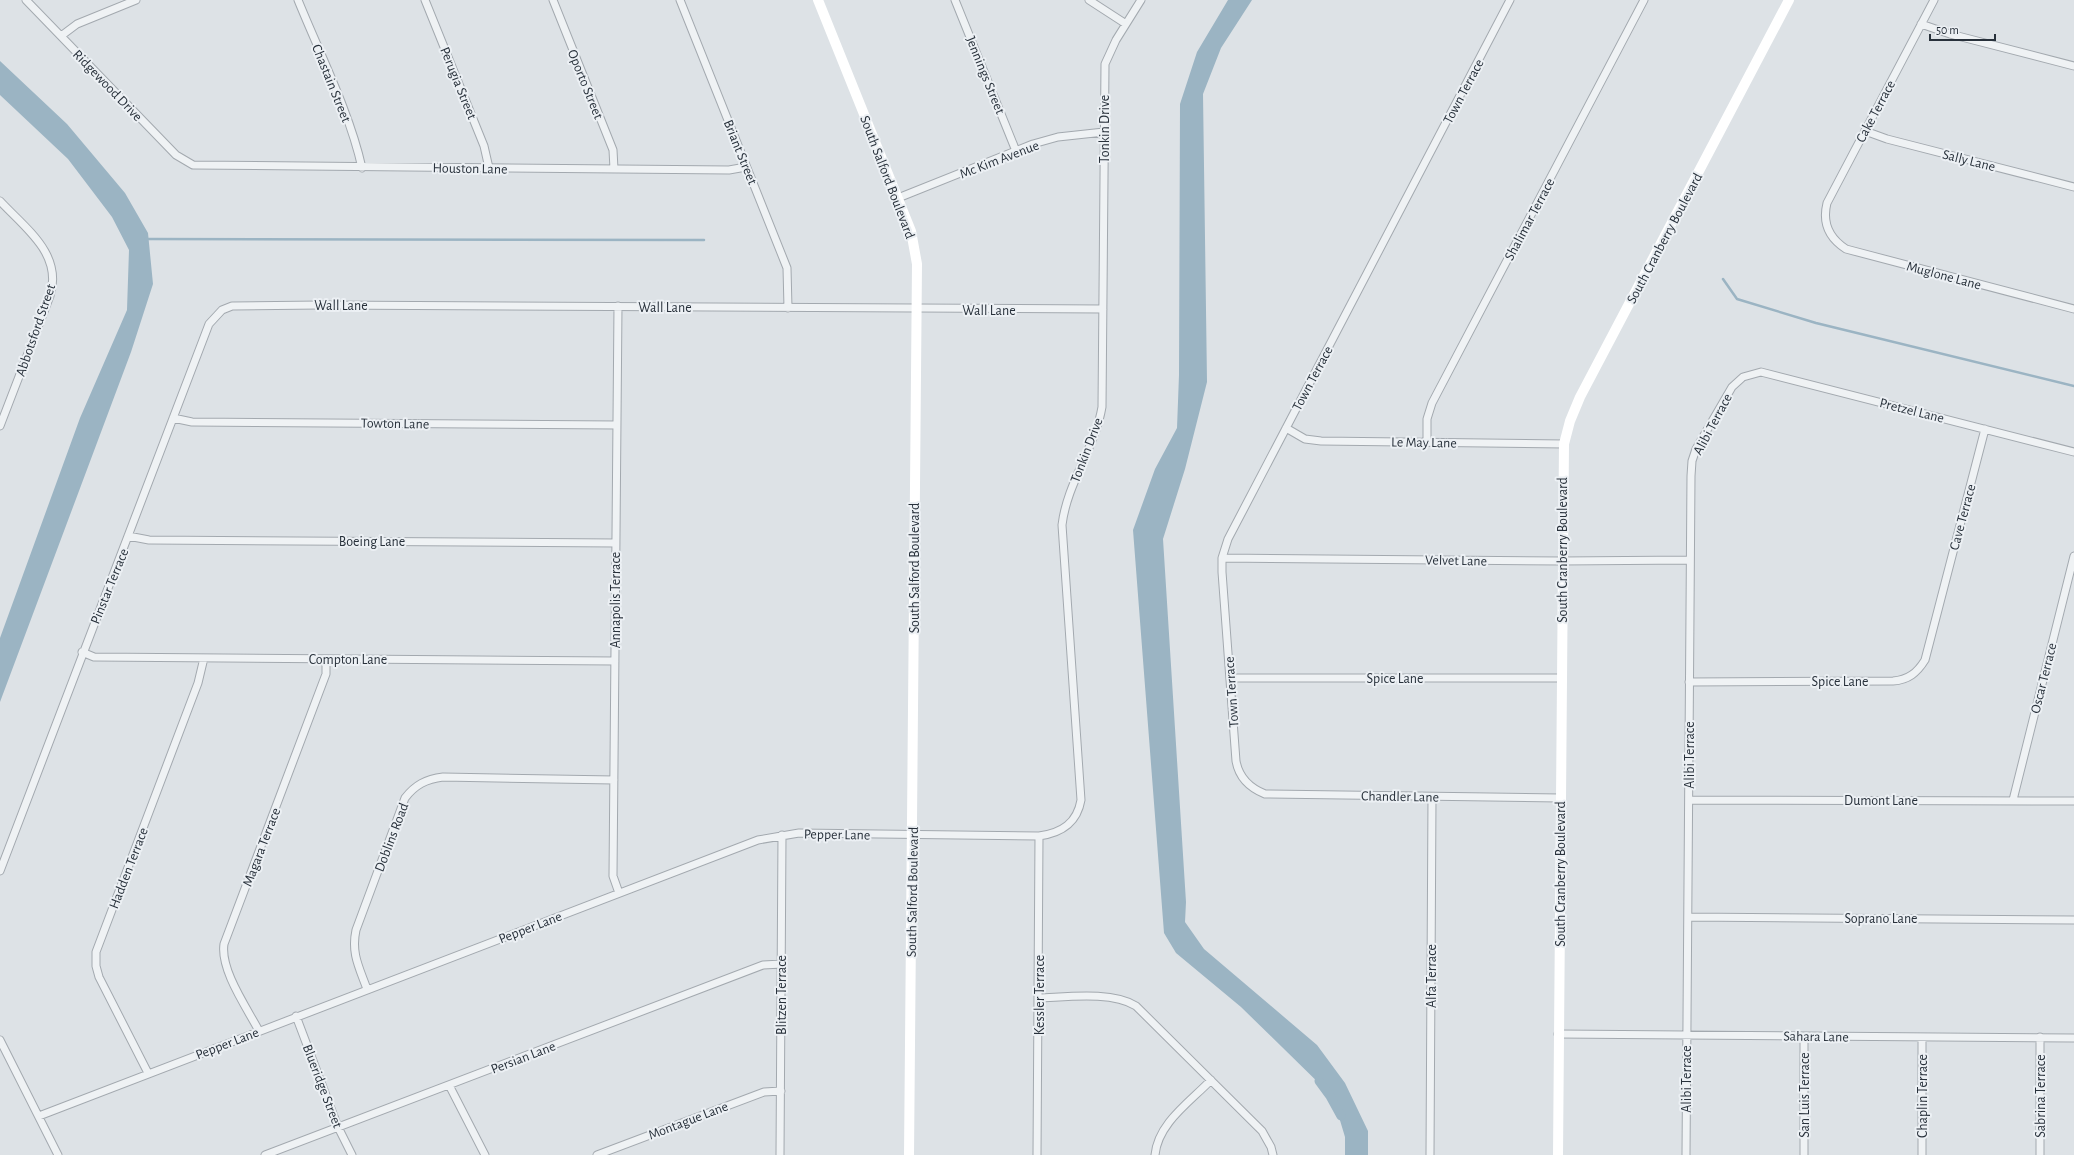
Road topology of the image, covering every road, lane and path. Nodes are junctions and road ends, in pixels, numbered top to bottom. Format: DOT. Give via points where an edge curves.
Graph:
graph roads {
  1 [pos="26,0"];
  2 [pos="136,0"];
  3 [pos="298,0"];
  4 [pos="426,0"];
  5 [pos="553,0"];
  6 [pos="680,0"];
  7 [pos="818,0"];
  8 [pos="955,0"];
  9 [pos="1089,0"];
  10 [pos="1141,0"];
  11 [pos="1510,0"];
  12 [pos="1644,0"];
  13 [pos="1789,0"];
  14 [pos="1934,0"];
  15 [pos="1126,24"];
  16 [pos="1921,24"];
  17 [pos="61,36"];
  18 [pos="2074,66"];
  19 [pos="1865,131"];
  20 [pos="1104,132"];
  21 [pos="1016,151"];
  22 [pos="193,165"];
  23 [pos="746,167"];
  24 [pos="362,168"];
  25 [pos="489,168"];
  26 [pos="614,169"];
  27 [pos="2074,187"];
  28 [pos="898,198"];
  29 [pos="0,201"];
  30 [pos="1826,225"];
  31 [pos="618,306"];
  32 [pos="228,307"];
  33 [pos="788,308"];
  34 [pos="1103,309"];
  35 [pos="2074,309"];
  36 [pos="915,310"];
  37 [pos="1749,374"];
  38 [pos="173,418"];
  39 [pos="617,425"];
  40 [pos="0,426"];
  41 [pos="1286,428"];
  42 [pos="1985,429"];
  43 [pos="1427,442"];
  44 [pos="1564,444"];
  45 [pos="2074,452"];
  46 [pos="128,536"];
  47 [pos="616,543"];
  48 [pos="2074,556"];
  49 [pos="1222,558"];
  50 [pos="1690,560"];
  51 [pos="1562,561"];
  52 [pos="1939,605"];
  53 [pos="82,652"];
  54 [pos="204,658"];
  55 [pos="326,659"];
  56 [pos="615,661"];
  57 [pos="1230,678"];
  58 [pos="1561,678"];
  59 [pos="1690,682"];
  60 [pos="614,780"];
  61 [pos="1244,780"];
  62 [pos="1432,797"];
  63 [pos="1560,798"];
  64 [pos="1689,800"];
  65 [pos="2013,800"];
  66 [pos="2074,801"];
  67 [pos="782,835"];
  68 [pos="912,835"];
  69 [pos="1039,836"];
  70 [pos="0,871"];
  71 [pos="619,893"];
  72 [pos="1688,917"];
  73 [pos="2074,920"];
  74 [pos="782,964"];
  75 [pos="367,989"];
  76 [pos="1039,998"];
  77 [pos="296,1016"];
  78 [pos="259,1031"];
  79 [pos="1558,1034"];
  80 [pos="1686,1034"];
  81 [pos="1804,1036"];
  82 [pos="1922,1037"];
  83 [pos="2040,1037"];
  84 [pos="2074,1038"];
  85 [pos="0,1040"];
  86 [pos="148,1073"];
  87 [pos="1212,1080"];
  88 [pos="449,1085"];
  89 [pos="781,1091"];
  90 [pos="38,1116"];
  91 [pos="338,1127"];
  92 [pos="58,1155"];
  93 [pos="265,1155"];
  94 [pos="352,1155"];
  95 [pos="485,1155"];
  96 [pos="597,1155"];
  97 [pos="780,1155"];
  98 [pos="909,1155"];
  99 [pos="1037,1155"];
  100 [pos="1155,1155"];
  101 [pos="1273,1155"];
  102 [pos="1430,1155"];
  103 [pos="1558,1155"];
  104 [pos="1686,1155"];
  105 [pos="1804,1155"];
  106 [pos="1922,1155"];
  107 [pos="2040,1155"];
  1 -- 17 [label="street, Ridgewood Drive"];
  2 -- 17 [label="street" via="78,24"];
  3 -- 24 [label="street, Chastain Street" via="345,113 358,148"];
  4 -- 25 [label="street, Perugia Street" via="484,146"];
  5 -- 26 [label="street, Oporto Street" via="613,150"];
  6 -- 23 [label="street, Briant Street"];
  7 -- 28 [label="street, South Salford Boulevard"];
  8 -- 21 [label="street, Jennings Street"];
  9 -- 15 [label="street"];
  10 -- 15 [label="street, Tonkin Drive"];
  11 -- 41 [label="street, Town Terrace"];
  12 -- 43 [label="street, Shalimar Terrace" via="1432,403 1427,419"];
  13 -- 44 [label="street, South Cranberry Boulevard" via="1580,397"];
  14 -- 16 [label="street, Cake Terrace"];
  15 -- 20 [label="street, Tonkin Drive" via="1105,64"];
  16 -- 18 [label="street"];
  16 -- 19 [label="street, Cake Terrace"];
  17 -- 22 [label="street, Ridgewood Drive" via="176,155"];
  19 -- 27 [label="street, Sally Lane" via="1887,139"];
  19 -- 30 [label="street, Cake Terrace" via="1827,203"];
  20 -- 21 [label="street, Mc Kim Avenue" via="1058,137"];
  20 -- 34 [label="street, Tonkin Drive"];
  21 -- 28 [label="street, Mc Kim Avenue"];
  22 -- 24 [label="street, Houston Lane"];
  23 -- 26 [label="street, Houston Lane" via="730,170"];
  23 -- 33 [label="street, Briant Street" via="787,268"];
  24 -- 25 [label="street, Houston Lane"];
  25 -- 26 [label="street, Houston Lane"];
  28 -- 36 [label="street, South Salford Boulevard" via="915,249"];
  29 -- 40 [label="street, Abbotsford Street" via="37,239 49,256 53,280 50,296"];
  30 -- 35 [label="street, Muglone Lane" via="1833,240 1846,249"];
  31 -- 32 [label="street, Wall Lane"];
  31 -- 33 [label="street, Wall Lane"];
  31 -- 39 [label="street, Annapolis Terrace"];
  32 -- 38 [label="street, Pinstar Terrace" via="215,315 209,324"];
  33 -- 36 [label="street, Wall Lane"];
  34 -- 36 [label="street, Wall Lane"];
  34 -- 69 [label="street, Tonkin Drive" via="1101,414 1066,502 1062,525 1081,800 1070,824 1056,833"];
  36 -- 68 [label="street, South Salford Boulevard"];
  37 -- 42 [label="street, Pretzel Lane" via="1761,372"];
  37 -- 50 [label="street, Alibi Terrace" via="1732,387 1696,449 1692,461"];
  38 -- 39 [label="street, Towton Lane" via="192,422"];
  38 -- 46 [label="street, Pinstar Terrace"];
  39 -- 47 [label="street, Annapolis Terrace"];
  41 -- 43 [label="street, Le May Lane" via="1305,439 1321,441"];
  41 -- 49 [label="street, Town Terrace" via="1228,539"];
  42 -- 45 [label="street, Pretzel Lane"];
  42 -- 52 [label="street, Cave Terrace"];
  43 -- 44 [label="street, Le May Lane"];
  44 -- 51 [label="street, South Cranberry Boulevard"];
  46 -- 47 [label="street, Boeing Lane" via="149,540"];
  46 -- 53 [label="street, Pinstar Terrace"];
  47 -- 56 [label="street, Annapolis Terrace"];
  48 -- 65 [label="street, Oscar Terrace"];
  49 -- 51 [label="street, Velvet Lane"];
  49 -- 57 [label="street, Town Terrace"];
  50 -- 51 [label="street, Velvet Lane"];
  50 -- 59 [label="street, Alibi Terrace"];
  51 -- 58 [label="street, South Cranberry Boulevard"];
  52 -- 59 [label="street, Spice Lane" via="1925,660 1919,669 1905,679"];
  53 -- 54 [label="street, Compton Lane" via="94,657"];
  53 -- 70 [label="street, Pinstar Terrace"];
  54 -- 55 [label="street, Compton Lane"];
  54 -- 86 [label="street, Hadden Terrace" via="198,683 96,952 99,977"];
  55 -- 56 [label="street, Compton Lane"];
  55 -- 78 [label="street, Magara Terrace" via="326,674 222,952 226,968"];
  56 -- 60 [label="street, Annapolis Terrace"];
  57 -- 58 [label="street, Spice Lane"];
  57 -- 61 [label="street, Town Terrace" via="1236,761"];
  58 -- 63 [label="street, South Cranberry Boulevard"];
  59 -- 64 [label="street, Alibi Terrace"];
  60 -- 71 [label="street, Annapolis Terrace" via="613,876"];
  60 -- 75 [label="street, Doblins Road" via="443,777 416,786 405,798 356,930 354,955"];
  61 -- 62 [label="street, Chandler Lane" via="1252,788 1266,794"];
  62 -- 63 [label="street, Chandler Lane"];
  62 -- 102 [label="street, Alfa Terrace"];
  63 -- 79 [label="street, South Cranberry Boulevard"];
  64 -- 65 [label="street, Dumont Lane"];
  64 -- 72 [label="street, Alibi Terrace"];
  65 -- 66 [label="street, Dumont Lane"];
  67 -- 68 [label="street, Pepper Lane"];
  67 -- 71 [label="street, Pepper Lane" via="758,840"];
  67 -- 74 [label="street, Blitzen Terrace"];
  68 -- 69 [label="street, Pepper Lane"];
  68 -- 98 [label="street, South Salford Boulevard"];
  69 -- 76 [label="street, Kessler Terrace"];
  71 -- 75 [label="street, Pepper Lane"];
  72 -- 73 [label="street, Soprano Lane"];
  72 -- 80 [label="street, Alibi Terrace"];
  74 -- 88 [label="street, Persian Lane" via="763,965"];
  74 -- 89 [label="street, Blitzen Terrace"];
  75 -- 77 [label="street, Pepper Lane"];
  76 -- 87 [label="street" via="1114,997 1129,1001"];
  76 -- 99 [label="street, Kessler Terrace"];
  77 -- 78 [label="street, Pepper Lane"];
  77 -- 91 [label="street, Blueridge Street"];
  78 -- 86 [label="street, Pepper Lane"];
  79 -- 80 [label="street, Sahara Lane"];
  79 -- 103 [label="street, South Cranberry Boulevard"];
  80 -- 81 [label="street, Sahara Lane"];
  80 -- 104 [label="street, Alibi Terrace"];
  81 -- 82 [label="street, Sahara Lane"];
  81 -- 105 [label="street, San Luis Terrace"];
  82 -- 83 [label="street, Sahara Lane"];
  82 -- 106 [label="street, Chaplin Terrace"];
  83 -- 84 [label="street, Sahara Lane"];
  83 -- 107 [label="street, Sabrina Terrace"];
  85 -- 90 [label="street"];
  86 -- 90 [label="street, Pepper Lane"];
  87 -- 100 [label="street" via="1166,1124 1159,1136"];
  87 -- 101 [label="street" via="1262,1131"];
  88 -- 91 [label="street, Persian Lane"];
  88 -- 95 [label="street"];
  89 -- 96 [label="street, Montague Lane" via="764,1092"];
  89 -- 97 [label="street, Blitzen Terrace"];
  90 -- 92 [label="street"];
  91 -- 93 [label="street, Persian Lane"];
  91 -- 94 [label="street, Blueridge Street"];
}
